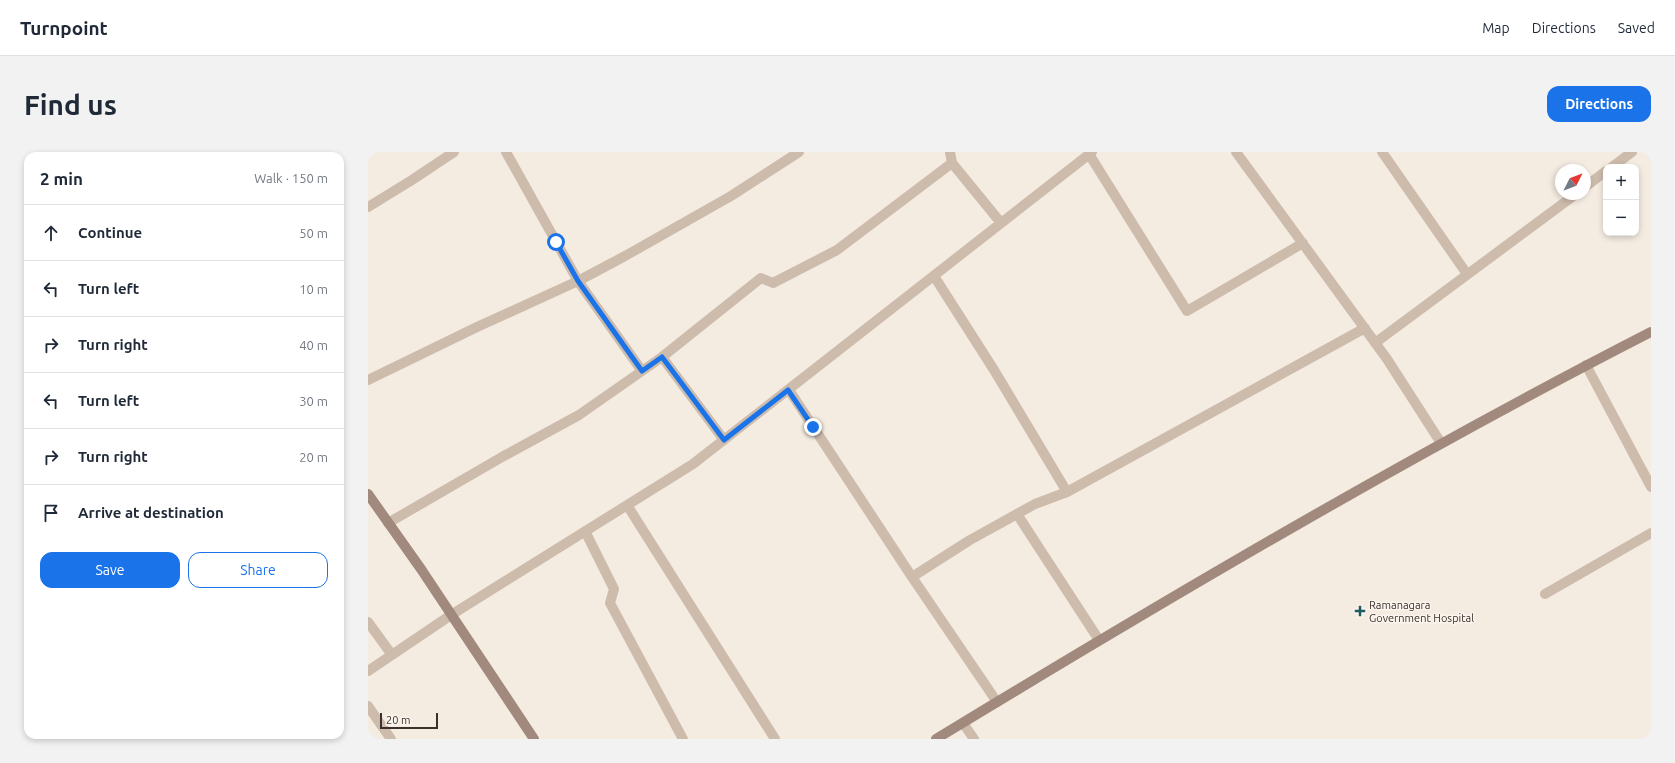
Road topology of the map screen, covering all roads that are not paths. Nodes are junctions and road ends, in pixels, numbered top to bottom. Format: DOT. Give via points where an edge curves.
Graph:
graph roads {
  1 [pos="454,152"];
  2 [pos="506,152"];
  3 [pos="799,152"];
  4 [pos="950,152"];
  5 [pos="1236,152"];
  6 [pos="1382,152"];
  7 [pos="1632,152"];
  8 [pos="1090,153"];
  9 [pos="952,163"];
  10 [pos="1616,164"];
  11 [pos="1603,173"];
  12 [pos="1591,182"];
  13 [pos="1568,200"];
  14 [pos="368,207"];
  15 [pos="1001,223"];
  16 [pos="1303,243"];
  17 [pos="1468,274"];
  18 [pos="934,276"];
  19 [pos="578,281"];
  20 [pos="1365,328"];
  21 [pos="1651,332"];
  22 [pos="1375,343"];
  23 [pos="662,357"];
  24 [pos="1586,365"];
  25 [pos="642,371"];
  26 [pos="368,380"];
  27 [pos="788,390"];
  28 [pos="724,440"];
  29 [pos="1441,443"];
  30 [pos="1651,487"];
  31 [pos="1067,492"];
  32 [pos="368,494"];
  33 [pos="627,505"];
  34 [pos="1017,514"];
  35 [pos="388,523"];
  36 [pos="585,531"];
  37 [pos="1651,532"];
  38 [pos="912,576"];
  39 [pos="1545,594"];
  40 [pos="451,615"];
  41 [pos="368,622"];
  42 [pos="1099,640"];
  43 [pos="392,655"];
  44 [pos="368,672"];
  45 [pos="997,702"];
  46 [pos="368,706"];
  47 [pos="963,722"];
  48 [pos="391,739"];
  49 [pos="534,739"];
  50 [pos="683,739"];
  51 [pos="775,739"];
  52 [pos="936,739"];
  53 [pos="974,739"];
  1 -- 14 [label="street"];
  2 -- 19 [label="street"];
  3 -- 19 [label="street" via="730,196"];
  4 -- 9 [label="street"];
  5 -- 16 [label="street"];
  6 -- 17 [label="street"];
  7 -- 10 [label="street"];
  8 -- 15 [label="street"];
  8 -- 16 [label="street" via="1187,311"];
  9 -- 15 [label="street"];
  9 -- 23 [label="street" via="836,250 773,283 761,278"];
  11 -- 12 [label="street"];
  13 -- 17 [label="street"];
  15 -- 18 [label="street"];
  16 -- 20 [label="street"];
  17 -- 22 [label="street"];
  18 -- 27 [label="street"];
  18 -- 31 [label="street"];
  19 -- 25 [label="street"];
  19 -- 26 [label="street"];
  20 -- 22 [label="street"];
  20 -- 31 [label="street"];
  21 -- 24 [label="main road"];
  22 -- 29 [label="street"];
  23 -- 25 [label="street"];
  23 -- 28 [label="street"];
  24 -- 29 [label="main road"];
  24 -- 30 [label="street"];
  25 -- 35 [label="street" via="579,415"];
  27 -- 28 [label="street"];
  27 -- 38 [label="street"];
  28 -- 33 [label="street" via="693,464"];
  29 -- 42 [label="main road"];
  31 -- 34 [label="street"];
  32 -- 35 [label="main road"];
  33 -- 36 [label="street"];
  33 -- 51 [label="street"];
  34 -- 38 [label="street"];
  34 -- 42 [label="street"];
  35 -- 40 [label="main road"];
  36 -- 40 [label="street"];
  36 -- 50 [label="street" via="614,589 610,603"];
  37 -- 39 [label="street"];
  38 -- 45 [label="street"];
  40 -- 43 [label="street"];
  40 -- 49 [label="main road"];
  41 -- 43 [label="street"];
  42 -- 45 [label="main road"];
  43 -- 44 [label="street"];
  45 -- 47 [label="main road"];
  46 -- 48 [label="street"];
  47 -- 52 [label="main road"];
  47 -- 53 [label="street"];
}
